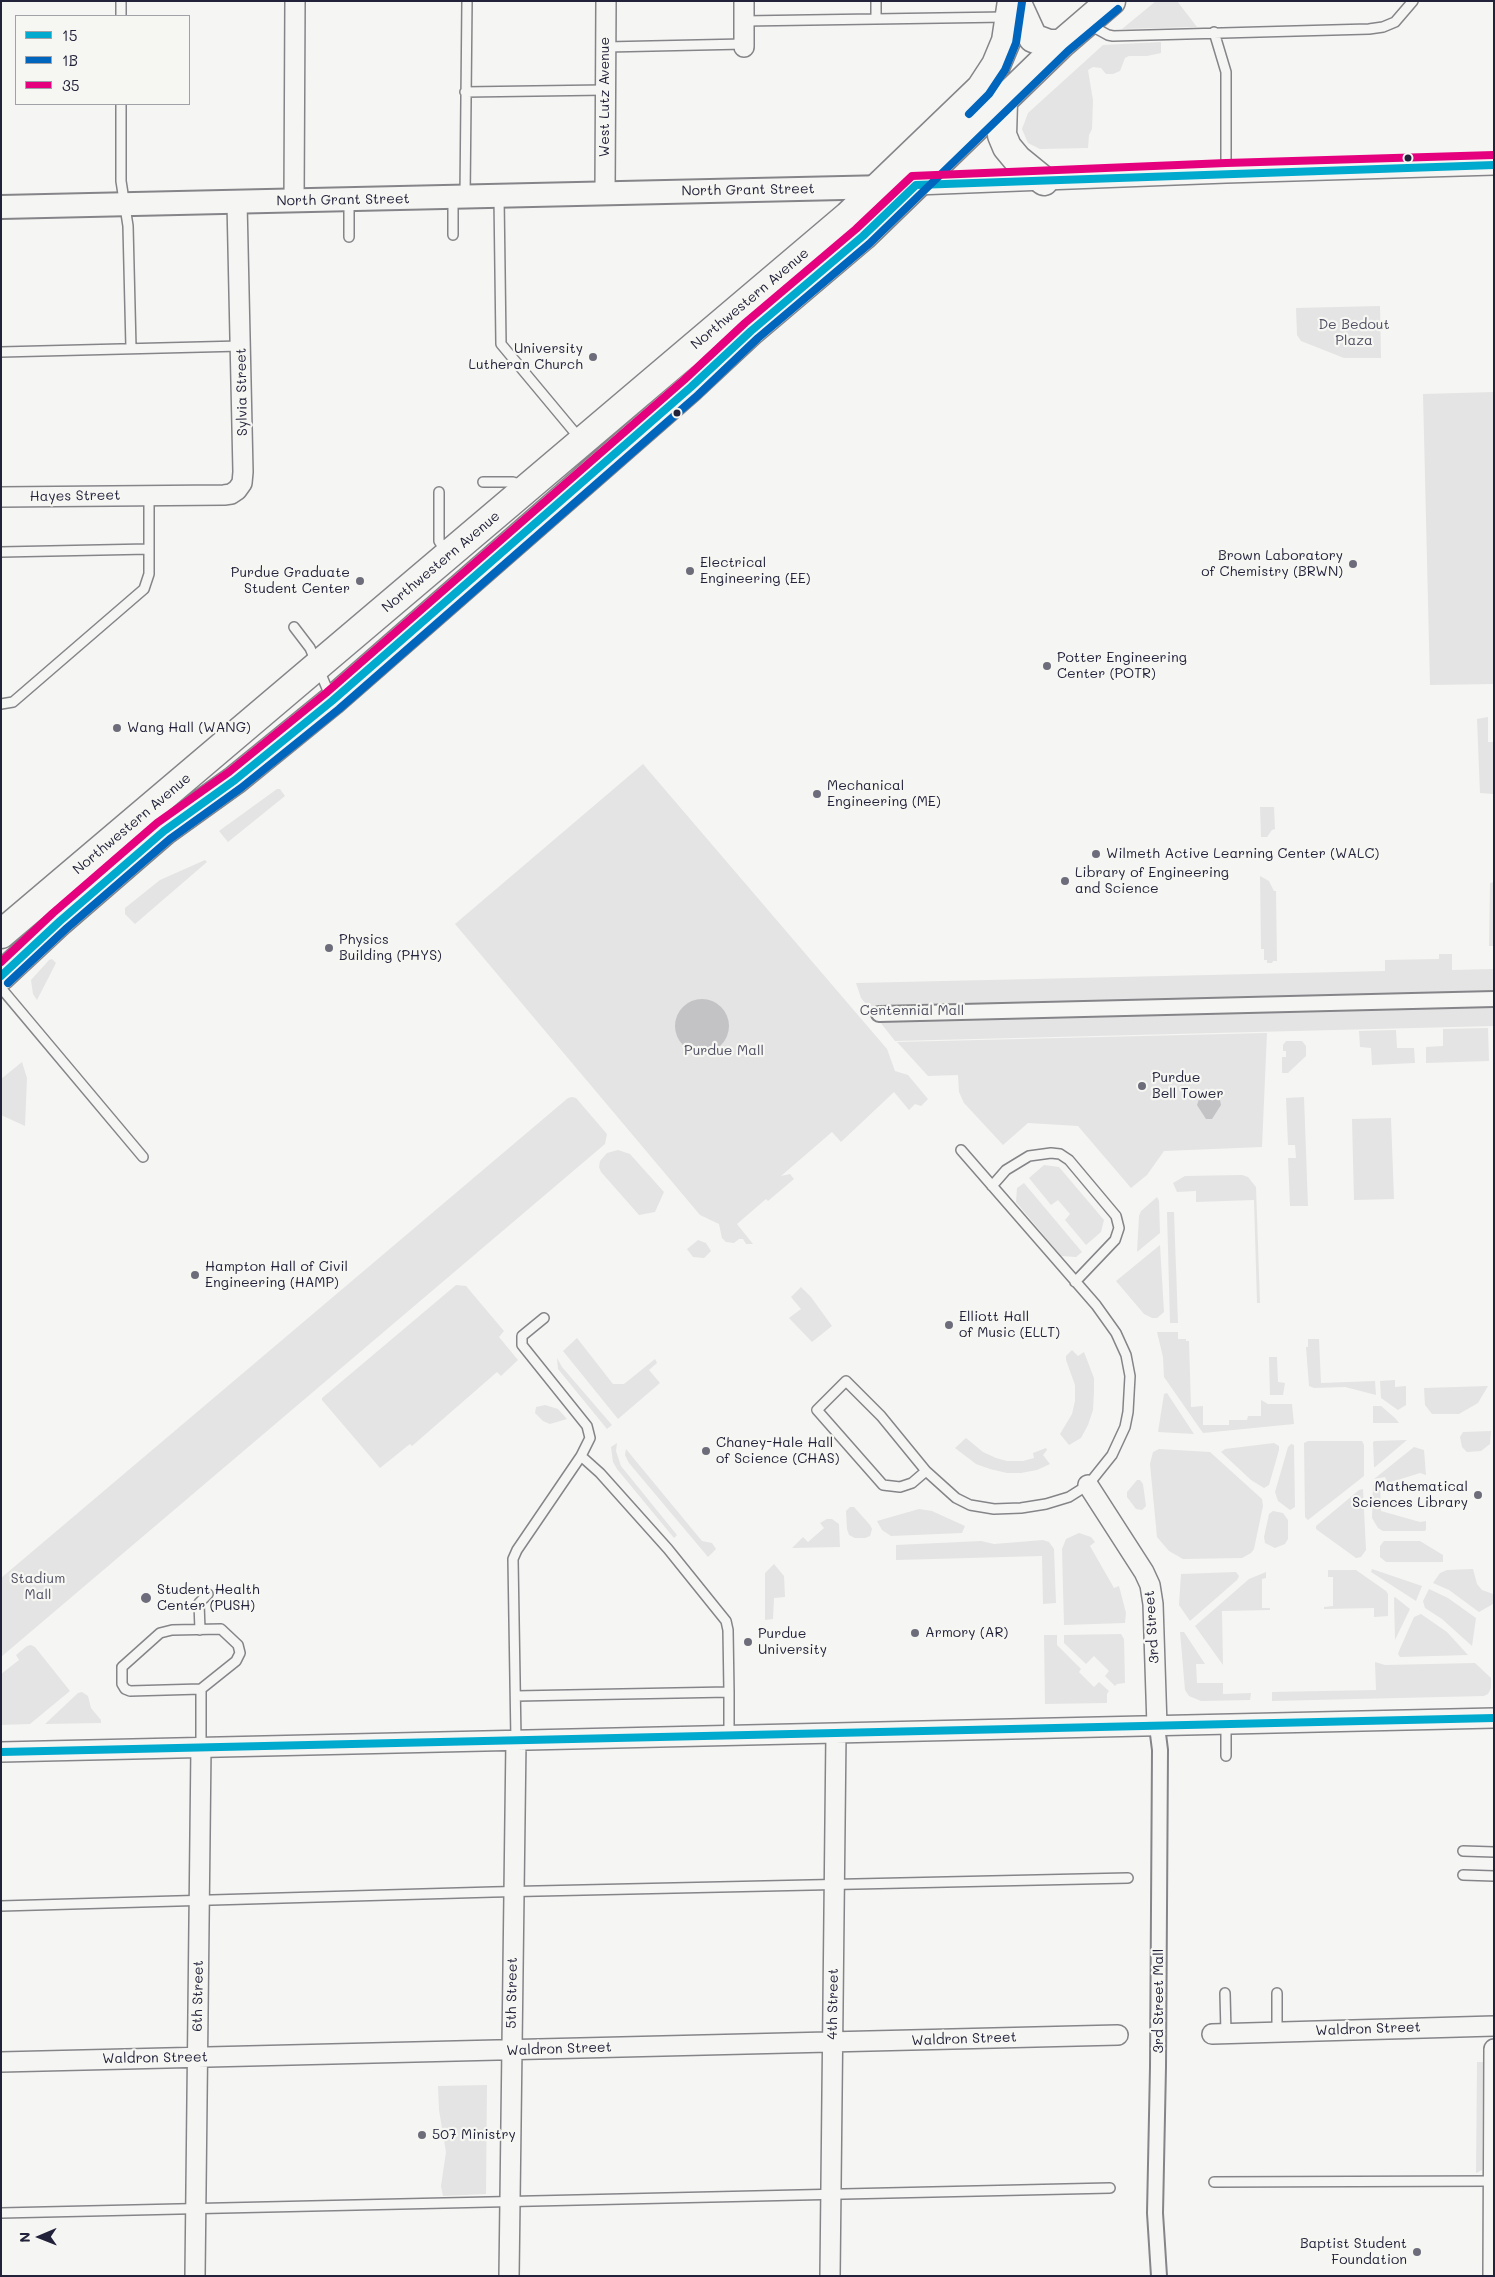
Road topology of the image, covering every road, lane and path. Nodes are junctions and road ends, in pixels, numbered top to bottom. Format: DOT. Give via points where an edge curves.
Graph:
graph roads {
  1 [pos="121,1"];
  2 [pos="295,1"];
  3 [pos="467,1"];
  4 [pos="606,1"];
  5 [pos="744,1"];
  6 [pos="876,1"];
  7 [pos="1110,1"];
  8 [pos="1413,1"];
  9 [pos="1013,7"];
  10 [pos="121,15"];
  11 [pos="876,19"];
  12 [pos="744,21"];
  13 [pos="1086,22"];
  14 [pos="1214,32"];
  15 [pos="1061,44"];
  16 [pos="744,46"];
  17 [pos="606,47"];
  18 [pos="605,90"];
  19 [pos="465,92"];
  20 [pos="1003,102"];
  21 [pos="121,105"];
  22 [pos="1494,165"];
  23 [pos="1226,173"];
  24 [pos="1044,181"];
  25 [pos="916,185"];
  26 [pos="879,187"];
  27 [pos="605,193"];
  28 [pos="499,196"];
  29 [pos="459,197"];
  30 [pos="349,200"];
  31 [pos="294,201"];
  32 [pos="237,202"];
  33 [pos="125,205"];
  34 [pos="1,207"];
  35 [pos="453,235"];
  36 [pos="349,237"];
  37 [pos="241,346"];
  38 [pos="131,348"];
  39 [pos="1,352"];
  40 [pos="582,442"];
  41 [pos="483,482"];
  42 [pos="528,488"];
  43 [pos="439,492"];
  44 [pos="149,496"];
  45 [pos="1,498"];
  46 [pos="149,549"];
  47 [pos="1,552"];
  48 [pos="449,556"];
  49 [pos="294,627"];
  50 [pos="319,666"];
  51 [pos="332,701"];
  52 [pos="1,704"];
  53 [pos="1,934"];
  54 [pos="1,976"];
  55 [pos="1,988"];
  56 [pos="1494,999"];
  57 [pos="879,1014"];
  58 [pos="961,1150"];
  59 [pos="143,1157"];
  60 [pos="992,1186"];
  61 [pos="1075,1282"];
  62 [pos="544,1318"];
  63 [pos="581,1456"];
  64 [pos="926,1471"];
  65 [pos="1088,1485"];
  66 [pos="208,1594"];
  67 [pos="200,1630"];
  68 [pos="201,1689"];
  69 [pos="729,1692"];
  70 [pos="516,1696"];
  71 [pos="1494,1718"];
  72 [pos="1226,1724"];
  73 [pos="1157,1726"];
  74 [pos="836,1733"];
  75 [pos="729,1735"];
  76 [pos="516,1740"];
  77 [pos="201,1747"];
  78 [pos="1,1752"];
  79 [pos="1226,1756"];
  80 [pos="1463,1851"];
  81 [pos="1494,1852"];
  82 [pos="1463,1875"];
  83 [pos="1494,1876"];
  84 [pos="1128,1878"];
  85 [pos="834,1885"];
  86 [pos="514,1892"];
  87 [pos="200,1901"];
  88 [pos="1,1906"];
  89 [pos="1225,1993"];
  90 [pos="1277,1994"];
  91 [pos="1494,2026"];
  92 [pos="1278,2032"];
  93 [pos="1219,2034"];
  94 [pos="1118,2035"];
  95 [pos="832,2042"];
  96 [pos="1494,2049"];
  97 [pos="512,2051"];
  98 [pos="198,2058"];
  99 [pos="1,2062"];
  100 [pos="1494,2181"];
  101 [pos="1214,2182"];
  102 [pos="1110,2188"];
  103 [pos="830,2194"];
  104 [pos="510,2202"];
  105 [pos="196,2208"];
  106 [pos="1,2212"];
  107 [pos="195,2276"];
  108 [pos="509,2276"];
  109 [pos="830,2276"];
  110 [pos="1159,2276"];
  111 [pos="1493,2276"];
  1 -- 10 [label="lane"];
  2 -- 31 [label="street"];
  3 -- 19 [label="lane"];
  4 -- 17 [label="street, West Lutz Avenue"];
  5 -- 12 [label="street"];
  6 -- 11 [label="lane"];
  7 -- 13 [label="main road, Northwestern Avenue"];
  8 -- 14 [label="lane" via="1395,22 1384,27"];
  9 -- 11 [label="lane"];
  9 -- 15 [label="main road" via="1033,38 1049,44"];
  9 -- 26 [label="main road, Northwestern Avenue" via="1006,41 981,88"];
  11 -- 12 [label="lane"];
  12 -- 16 [label="street"];
  13 -- 14 [label="lane" via="1113,36"];
  13 -- 15 [label="main road, Northwestern Avenue"];
  14 -- 23 [label="lane" via="1226,72"];
  15 -- 20 [label="main road, Northwestern Avenue"];
  16 -- 17 [label="lane"];
  17 -- 18 [label="street, West Lutz Avenue"];
  18 -- 19 [label="lane"];
  18 -- 27 [label="street, West Lutz Avenue"];
  19 -- 29 [label="lane"];
  20 -- 24 [label="main road" via="1002,134 1007,146 1017,159"];
  20 -- 25 [label="main road, Northwestern Avenue"];
  21 -- 33 [label="lane" via="121,181"];
  22 -- 23 [label="street, North Grant Street"];
  23 -- 24 [label="street, North Grant Street"];
  24 -- 25 [label="street, North Grant Street"];
  25 -- 26 [label="street, North Grant Street"];
  25 -- 51 [label="main road, Northwestern Avenue" via="863,236 751,330 684,393"];
  26 -- 27 [label="street, North Grant Street"];
  26 -- 40 [label="main road, Northwestern Avenue"];
  27 -- 28 [label="street, North Grant Street"];
  28 -- 29 [label="street, North Grant Street"];
  28 -- 40 [label="lane" via="501,344"];
  29 -- 30 [label="street, North Grant Street"];
  29 -- 35 [label="lane"];
  30 -- 31 [label="street, North Grant Street"];
  30 -- 36 [label="lane"];
  31 -- 32 [label="street, North Grant Street"];
  32 -- 33 [label="street, North Grant Street"];
  32 -- 37 [label="street, Sylvia Street"];
  33 -- 34 [label="street, North Grant Street"];
  33 -- 38 [label="lane"];
  37 -- 38 [label="lane"];
  37 -- 44 [label="street, Sylvia Street" via="242,483 231,494 224,495"];
  38 -- 39 [label="lane"];
  40 -- 42 [label="main road, Northwestern Avenue"];
  41 -- 42 [label="lane" via="513,482"];
  42 -- 48 [label="main road, Northwestern Avenue"];
  43 -- 48 [label="lane" via="439,541"];
  44 -- 45 [label="street, Hayes Street"];
  44 -- 46 [label="lane"];
  46 -- 47 [label="lane"];
  46 -- 52 [label="lane" via="149,574 144,589 13,702"];
  48 -- 50 [label="main road, Northwestern Avenue"];
  49 -- 50 [label="lane"];
  50 -- 51 [label="lane"];
  50 -- 53 [label="main road, Northwestern Avenue"];
  51 -- 54 [label="main road, Northwestern Avenue" via="235,780 164,831"];
  55 -- 59 [label="lane"];
  56 -- 57 [label="street"];
  58 -- 60 [label="lane"];
  60 -- 61 [label="lane"];
  60 -- 61 [label="lane" via="1006,1170 1029,1156 1051,1153 1070,1160 1116,1216 1119,1228 1115,1240"];
  61 -- 65 [label="lane" via="1116,1333 1126,1355 1130,1376 1125,1427 1112,1455"];
  62 -- 63 [label="lane" via="522,1336 522,1345 587,1426 590,1438"];
  63 -- 69 [label="lane" via="668,1549 726,1621"];
  63 -- 70 [label="lane" via="513,1559"];
  64 -- 64 [label="lane" via="900,1488 883,1485 817,1410 846,1381 881,1416"];
  64 -- 65 [label="lane" via="956,1498 970,1505 994,1509 1046,1504 1069,1497"];
  65 -- 73 [label="street, 3rd Street" via="1150,1585 1154,1604"];
  66 -- 67 [label="lane" via="200,1603"];
  67 -- 68 [label="lane" via="221,1629 238,1645 240,1654 236,1661"];
  67 -- 68 [label="lane" via="160,1633 122,1667 120,1675 125,1689 130,1691"];
  68 -- 77 [label="lane"];
  69 -- 70 [label="lane"];
  69 -- 75 [label="lane"];
  70 -- 76 [label="lane"];
  71 -- 72 [label="street"];
  72 -- 73 [label="street"];
  72 -- 79 [label="lane"];
  73 -- 74 [label="street"];
  73 -- 110 [label="street, 3rd Street Mall" via="1160,1750 1155,2213"];
  74 -- 75 [label="street"];
  74 -- 85 [label="street, 4th Street"];
  75 -- 76 [label="street"];
  76 -- 77 [label="street"];
  76 -- 86 [label="street, 5th Street"];
  77 -- 78 [label="street"];
  77 -- 87 [label="street, 6th Street"];
  80 -- 81 [label="lane"];
  82 -- 83 [label="lane"];
  84 -- 85 [label="lane"];
  85 -- 86 [label="lane"];
  85 -- 95 [label="street, 4th Street"];
  86 -- 87 [label="lane"];
  86 -- 97 [label="street, 5th Street"];
  87 -- 88 [label="lane"];
  87 -- 98 [label="street, 6th Street"];
  89 -- 93 [label="lane"];
  90 -- 92 [label="lane"];
  91 -- 92 [label="street, Waldron Street"];
  92 -- 93 [label="street, Waldron Street"];
  94 -- 95 [label="street, Waldron Street"];
  95 -- 97 [label="street, Waldron Street"];
  95 -- 103 [label="street, 4th Street"];
  96 -- 100 [label="street"];
  97 -- 98 [label="street, Waldron Street"];
  97 -- 104 [label="street, 5th Street"];
  98 -- 99 [label="street, Waldron Street"];
  98 -- 105 [label="street, 6th Street"];
  100 -- 101 [label="lane"];
  100 -- 111 [label="street"];
  102 -- 103 [label="lane"];
  103 -- 104 [label="lane"];
  103 -- 109 [label="street, 4th Street"];
  104 -- 105 [label="lane"];
  104 -- 108 [label="street, 5th Street"];
  105 -- 106 [label="lane"];
  105 -- 107 [label="street, 6th Street"];
}
